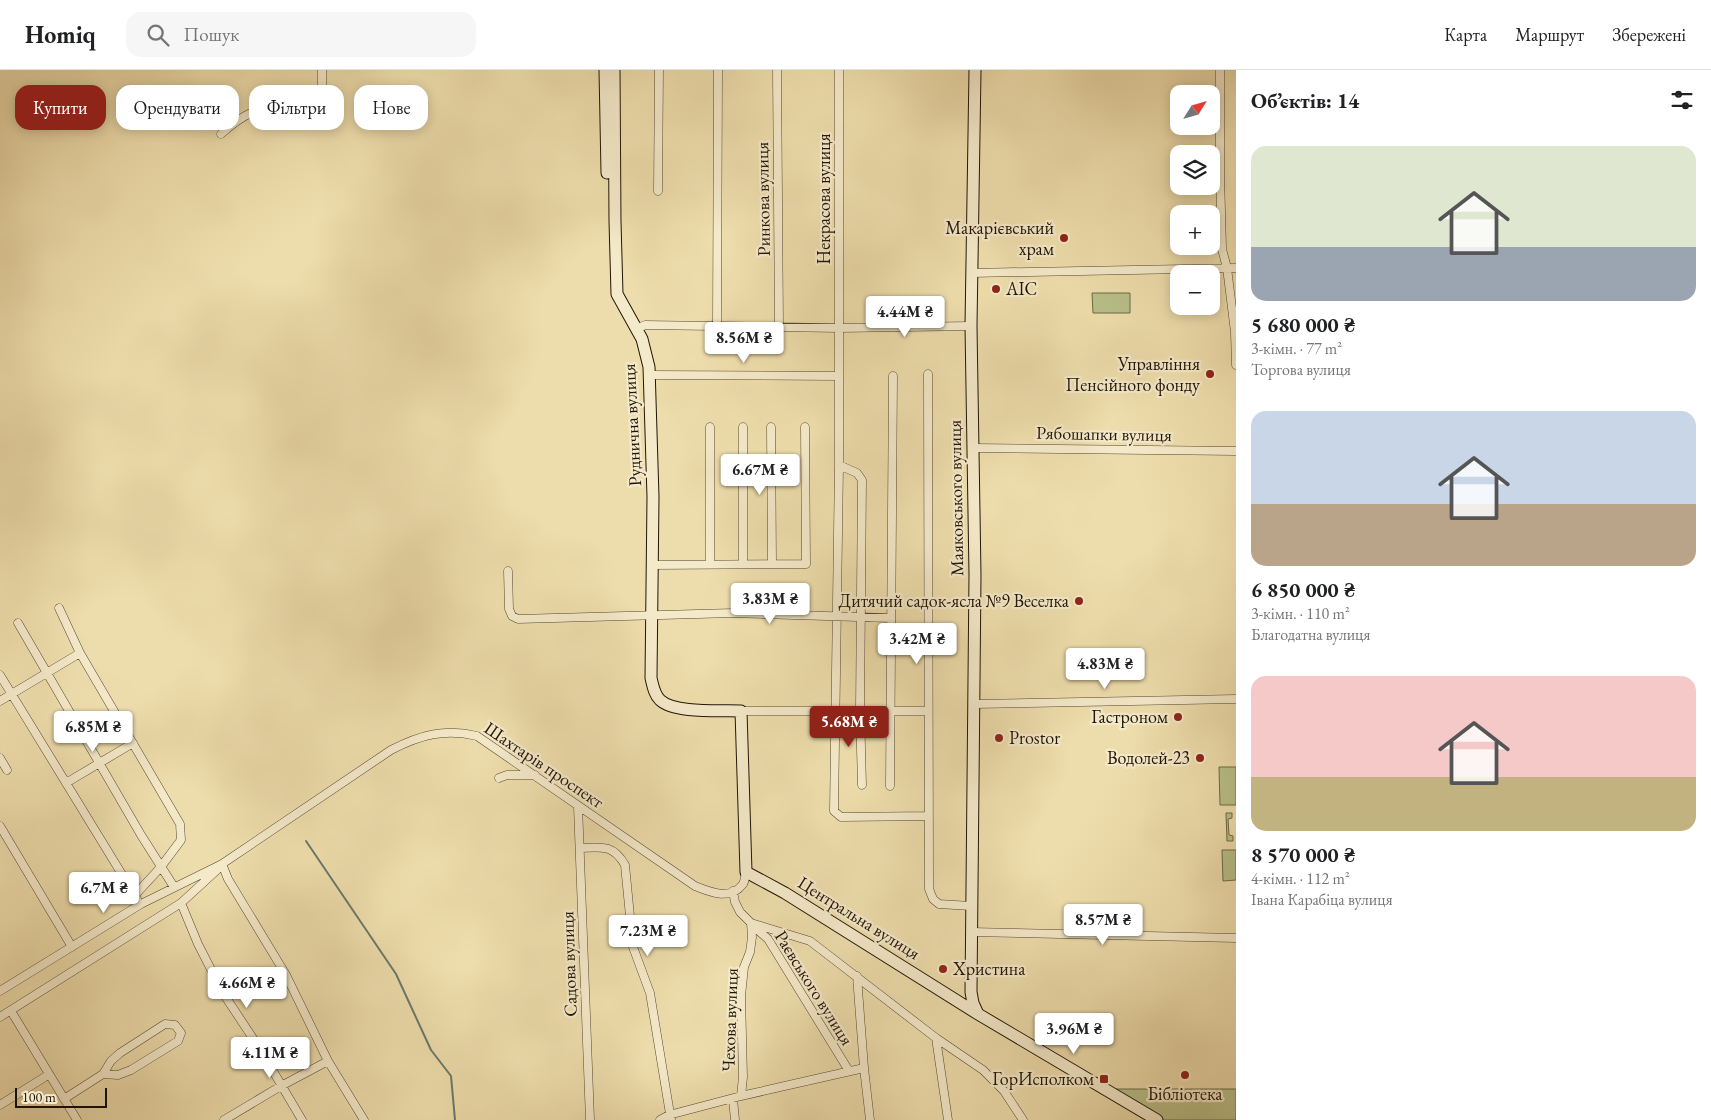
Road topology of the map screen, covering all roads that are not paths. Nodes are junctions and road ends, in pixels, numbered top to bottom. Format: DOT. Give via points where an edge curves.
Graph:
graph roads {
  1 [pos="322,70"];
  2 [pos="605,70"];
  3 [pos="614,70"];
  4 [pos="659,70"];
  5 [pos="718,70"];
  6 [pos="777,70"];
  7 [pos="839,70"];
  8 [pos="975,70"];
  9 [pos="1220,70"];
  10 [pos="221,134"];
  11 [pos="658,191"];
  12 [pos="1226,268"];
  13 [pos="1236,268"];
  14 [pos="972,273"];
  15 [pos="717,326"];
  16 [pos="971,326"];
  17 [pos="779,327"];
  18 [pos="838,328"];
  19 [pos="636,329"];
  20 [pos="1236,364"];
  21 [pos="649,371"];
  22 [pos="928,374"];
  23 [pos="839,376"];
  24 [pos="893,376"];
  25 [pos="710,427"];
  26 [pos="743,427"];
  27 [pos="771,427"];
  28 [pos="805,427"];
  29 [pos="973,448"];
  30 [pos="1236,451"];
  31 [pos="839,465"];
  32 [pos="710,564"];
  33 [pos="743,564"];
  34 [pos="772,564"];
  35 [pos="651,565"];
  36 [pos="508,571"];
  37 [pos="59,608"];
  38 [pos="650,614"];
  39 [pos="836,615"];
  40 [pos="862,617"];
  41 [pos="890,618"];
  42 [pos="18,622"];
  43 [pos="80,653"];
  44 [pos="48,672"];
  45 [pos="0,675"];
  46 [pos="12,694"];
  47 [pos="1236,699"];
  48 [pos="0,701"];
  49 [pos="974,704"];
  50 [pos="835,710"];
  51 [pos="741,711"];
  52 [pos="860,711"];
  53 [pos="890,711"];
  54 [pos="928,711"];
  55 [pos="133,743"];
  56 [pos="0,758"];
  57 [pos="99,763"];
  58 [pos="7,770"];
  59 [pos="535,775"];
  60 [pos="499,778"];
  61 [pos="66,783"];
  62 [pos="862,785"];
  63 [pos="890,786"];
  64 [pos="578,806"];
  65 [pos="929,816"];
  66 [pos="0,826"];
  67 [pos="580,848"];
  68 [pos="222,864"];
  69 [pos="160,868"];
  70 [pos="745,878"];
  71 [pos="174,887"];
  72 [pos="733,891"];
  73 [pos="135,895"];
  74 [pos="181,903"];
  75 [pos="141,904"];
  76 [pos="971,906"];
  77 [pos="751,923"];
  78 [pos="971,932"];
  79 [pos="1236,938"];
  80 [pos="72,947"];
  81 [pos="856,976"];
  82 [pos="0,990"];
  83 [pos="11,1011"];
  84 [pos="978,1014"];
  85 [pos="0,1017"];
  86 [pos="936,1038"];
  87 [pos="328,1060"];
  88 [pos="864,1068"];
  89 [pos="849,1071"];
  90 [pos="103,1074"];
  91 [pos="48,1075"];
  92 [pos="281,1086"];
  93 [pos="737,1097"];
  94 [pos="64,1099"];
  95 [pos="0,1105"];
  96 [pos="1014,1107"];
  97 [pos="670,1118"];
  98 [pos="76,1120"];
  99 [pos="224,1120"];
  100 [pos="302,1120"];
  101 [pos="364,1120"];
  102 [pos="590,1120"];
  103 [pos="660,1120"];
  104 [pos="735,1120"];
  105 [pos="870,1120"];
  106 [pos="948,1120"];
  107 [pos="1018,1120"];
  108 [pos="1023,1120"];
  109 [pos="1157,1120"];
  1 -- 10 [label="street" via="317,105 310,108 260,109 236,120"];
  2 -- 21 [label="main road" via="609,295"];
  3 -- 19 [label="main road, Руднична вулиця" via="617,294"];
  4 -- 11 [label="street"];
  5 -- 15 [label="street"];
  6 -- 17 [label="street, Ринкова вулиця"];
  7 -- 18 [label="street, Некрасова вулиця"];
  8 -- 14 [label="main road, Маяковського вулиця"];
  9 -- 12 [label="street" via="1220,184 1222,249"];
  12 -- 13 [label="street"];
  12 -- 14 [label="street"];
  12 -- 20 [label="street"];
  14 -- 16 [label="main road, Маяковського вулиця"];
  15 -- 17 [label="street"];
  15 -- 19 [label="street" via="646,325"];
  16 -- 18 [label="street"];
  16 -- 29 [label="main road, Маяковського вулиця"];
  17 -- 18 [label="street"];
  18 -- 23 [label="street, Некрасова вулиця"];
  19 -- 21 [label="main road, Руднична вулиця" via="642,339"];
  21 -- 23 [label="street"];
  21 -- 35 [label="main road, Руднична вулиця" via="653,497"];
  22 -- 54 [label="street"];
  23 -- 31 [label="street, Некрасова вулиця"];
  24 -- 41 [label="street"];
  25 -- 32 [label="street"];
  26 -- 33 [label="street"];
  27 -- 34 [label="street"];
  28 -- 34 [label="street" via="806,564"];
  29 -- 30 [label="street, Рябошапки вулиця"];
  29 -- 49 [label="main road, Маяковського вулиця"];
  31 -- 39 [label="street, Некрасова вулиця"];
  31 -- 40 [label="street" via="857,473 862,480"];
  32 -- 33 [label="street"];
  32 -- 35 [label="street"];
  33 -- 34 [label="street"];
  35 -- 38 [label="main road, Руднична вулиця"];
  36 -- 38 [label="street" via="509,609 518,619"];
  37 -- 43 [label="street"];
  38 -- 39 [label="street"];
  38 -- 51 [label="main road, Руднична вулиця" via="650,678 660,700 684,709"];
  39 -- 40 [label="street"];
  39 -- 50 [label="street, Некрасова вулиця"];
  40 -- 41 [label="street"];
  40 -- 52 [label="street"];
  41 -- 53 [label="street"];
  42 -- 44 [label="street"];
  43 -- 44 [label="street"];
  43 -- 55 [label="street"];
  44 -- 46 [label="street"];
  44 -- 57 [label="street"];
  45 -- 46 [label="street"];
  46 -- 48 [label="street"];
  46 -- 61 [label="street"];
  47 -- 49 [label="street"];
  49 -- 76 [label="main road, Маяковського вулиця"];
  50 -- 51 [label="street, Руднична вулиця"];
  50 -- 52 [label="street, Руднична вулиця"];
  50 -- 65 [label="street, Некрасова вулиця" via="834,811 841,817"];
  51 -- 70 [label="main road"];
  52 -- 53 [label="street, Руднична вулиця"];
  52 -- 62 [label="street"];
  53 -- 54 [label="street, Руднична вулиця"];
  53 -- 63 [label="street"];
  54 -- 65 [label="street"];
  55 -- 57 [label="street"];
  55 -- 69 [label="street" via="180,824 181,840"];
  56 -- 58 [label="street"];
  57 -- 61 [label="street"];
  57 -- 69 [label="street"];
  59 -- 60 [label="street"];
  59 -- 64 [label="street, Шахтарів проспект"];
  59 -- 68 [label="street, Шахтарів проспект" via="477,736 450,732 419,738 391,750"];
  61 -- 73 [label="street"];
  64 -- 67 [label="street, Садова вулиця"];
  64 -- 72 [label="street, Шахтарів проспект" via="695,886 723,895"];
  65 -- 76 [label="street" via="930,889 933,899 939,904"];
  66 -- 80 [label="street"];
  67 -- 97 [label="street" via="607,847 619,855 624,865 633,947 650,993"];
  67 -- 102 [label="street, Садова вулиця"];
  68 -- 71 [label="street, Шахтарів проспект"];
  68 -- 74 [label="street, Шахтарів проспект"];
  68 -- 87 [label="street" via="286,975"];
  69 -- 71 [label="street"];
  69 -- 73 [label="street"];
  70 -- 72 [label="street"];
  70 -- 84 [label="main road, Центральна вулиця" via="785,893"];
  71 -- 75 [label="street, Шахтарів проспект"];
  72 -- 77 [label="street" via="740,912"];
  73 -- 75 [label="street"];
  74 -- 83 [label="street, Шахтарів проспект"];
  74 -- 92 [label="street" via="223,993"];
  75 -- 80 [label="street, Шахтарів проспект"];
  76 -- 78 [label="main road, Маяковського вулиця"];
  77 -- 81 [label="street" via="810,941"];
  77 -- 89 [label="street, Раєвського вулиця" via="768,939"];
  77 -- 93 [label="street, Чехова вулиця" via="750,952 744,967 741,996 743,1077"];
  78 -- 79 [label="street"];
  78 -- 84 [label="main road, Маяковського вулиця" via="971,992"];
  80 -- 82 [label="street, Шахтарів проспект"];
  81 -- 86 [label="street"];
  81 -- 88 [label="street"];
  83 -- 85 [label="street, Шахтарів проспект"];
  83 -- 91 [label="street"];
  84 -- 109 [label="main road, Центральна вулиця"];
  86 -- 96 [label="street" via="983,1070 1004,1091"];
  86 -- 106 [label="street"];
  87 -- 92 [label="street"];
  87 -- 101 [label="street"];
  88 -- 89 [label="street"];
  88 -- 105 [label="street"];
  89 -- 93 [label="street"];
  90 -- 90 [label="street" via="118,1075 131,1070 178,1041 181,1033 175,1025 165,1024 120,1053"];
  90 -- 94 [label="street"];
  91 -- 94 [label="street"];
  91 -- 95 [label="street"];
  92 -- 99 [label="street"];
  92 -- 100 [label="street"];
  93 -- 97 [label="street"];
  93 -- 104 [label="street, Чехова вулиця"];
  94 -- 98 [label="street"];
  96 -- 107 [label="street"];
  96 -- 108 [label="street"];
  97 -- 103 [label="street"];
}
